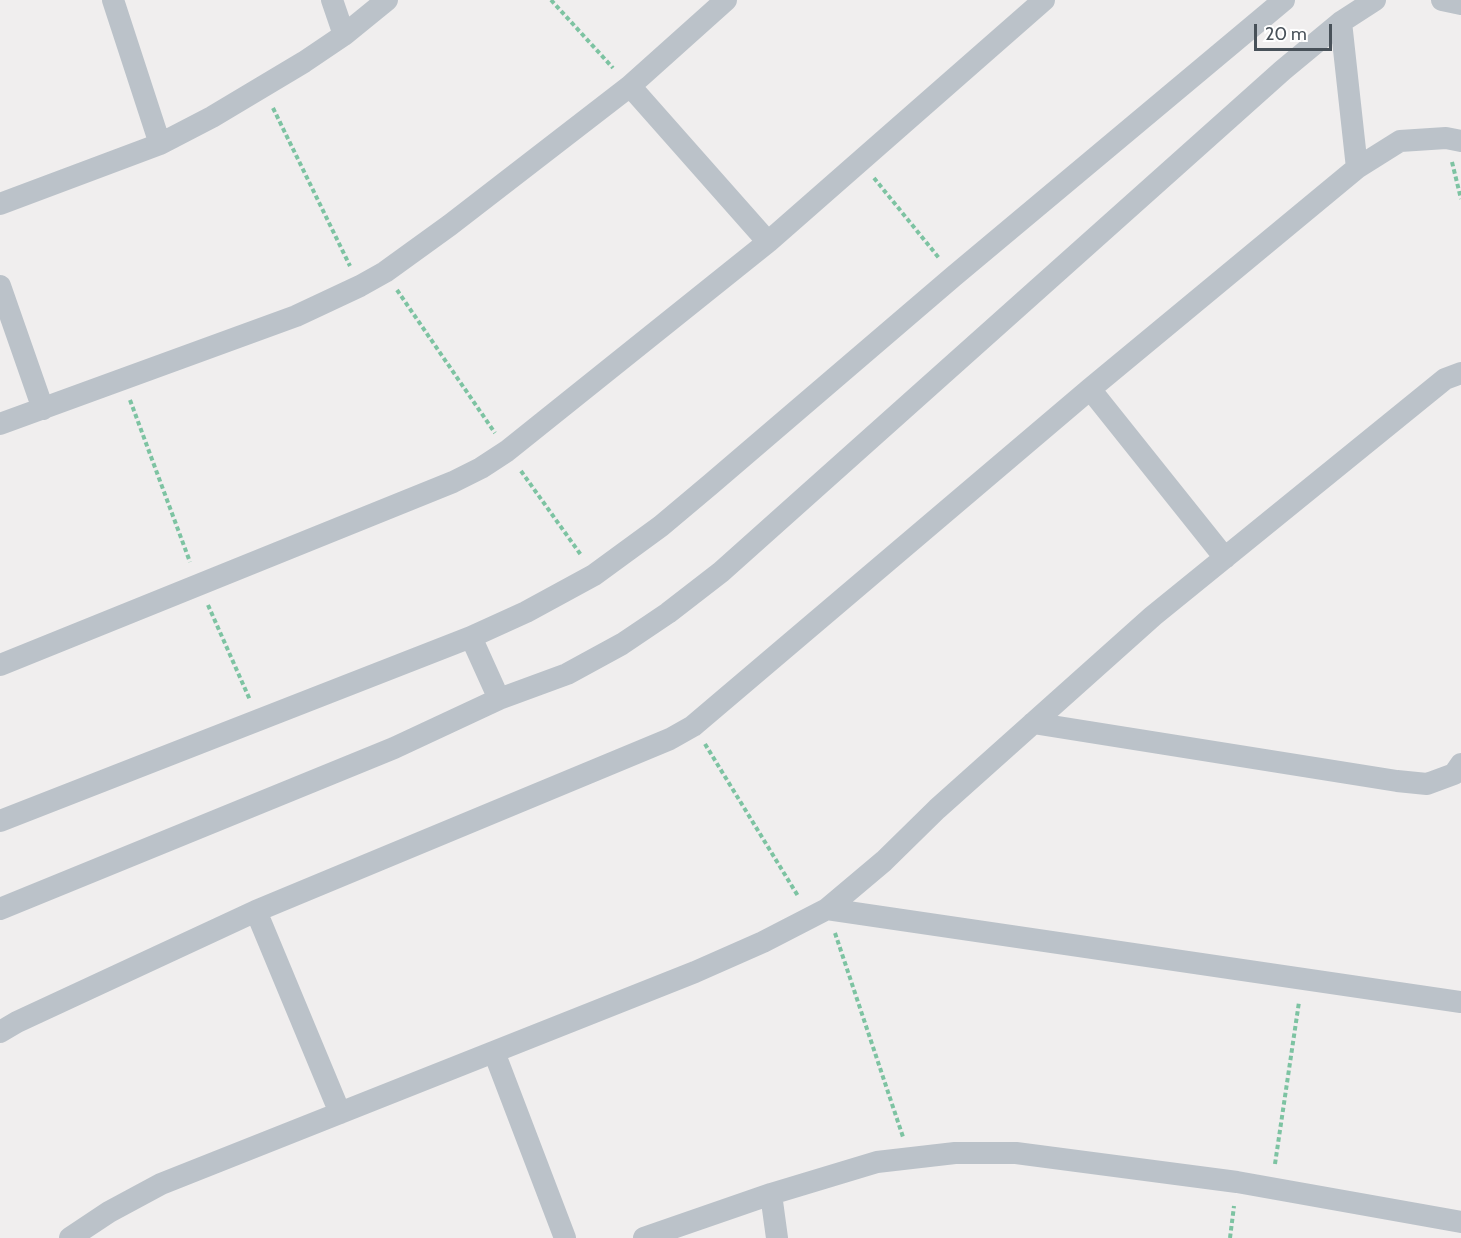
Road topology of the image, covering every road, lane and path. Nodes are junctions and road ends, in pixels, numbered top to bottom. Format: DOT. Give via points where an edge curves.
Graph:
graph roads {
  1 [pos="113,0"];
  2 [pos="332,0"];
  3 [pos="387,0"];
  4 [pos="551,0"];
  5 [pos="726,0"];
  6 [pos="1044,0"];
  7 [pos="1284,0"];
  8 [pos="1376,0"];
  9 [pos="1442,0"];
  10 [pos="1461,3"];
  11 [pos="1341,22"];
  12 [pos="344,35"];
  13 [pos="630,86"];
  14 [pos="263,89"];
  15 [pos="1454,140"];
  16 [pos="160,144"];
  17 [pos="860,162"];
  18 [pos="1357,168"];
  19 [pos="1461,199"];
  20 [pos="0,204"];
  21 [pos="768,242"];
  22 [pos="385,272"];
  23 [pos="954,276"];
  24 [pos="0,286"];
  25 [pos="360,286"];
  26 [pos="1461,373"];
  27 [pos="123,380"];
  28 [pos="1090,389"];
  29 [pos="43,409"];
  30 [pos="0,424"];
  31 [pos="507,451"];
  32 [pos="1225,558"];
  33 [pos="594,575"];
  34 [pos="198,584"];
  35 [pos="471,637"];
  36 [pos="0,665"];
  37 [pos="499,699"];
  38 [pos="259,719"];
  39 [pos="1034,723"];
  40 [pos="693,726"];
  41 [pos="1461,764"];
  42 [pos="0,821"];
  43 [pos="0,909"];
  44 [pos="256,911"];
  45 [pos="819,913"];
  46 [pos="1302,978"];
  47 [pos="1461,1002"];
  48 [pos="0,1032"];
  49 [pos="494,1052"];
  50 [pos="340,1113"];
  51 [pos="909,1157"];
  52 [pos="1237,1182"];
  53 [pos="1271,1189"];
  54 [pos="771,1194"];
  55 [pos="1461,1222"];
  56 [pos="70,1238"];
  57 [pos="564,1238"];
  58 [pos="644,1238"];
  59 [pos="777,1238"];
  60 [pos="1230,1238"];
  1 -- 16 [label="street"];
  2 -- 12 [label="street"];
  3 -- 12 [label="street"];
  4 -- 13 [label="path"];
  5 -- 13 [label="street"];
  6 -- 17 [label="street"];
  7 -- 23 [label="street"];
  8 -- 11 [label="street"];
  9 -- 10 [label="street"];
  11 -- 18 [label="street"];
  11 -- 37 [label="street" via="721,572 621,644 567,674"];
  12 -- 14 [label="street"];
  13 -- 21 [label="street"];
  13 -- 22 [label="street"];
  14 -- 16 [label="street"];
  14 -- 25 [label="path"];
  15 -- 18 [label="street" via="1400,141"];
  15 -- 19 [label="path"];
  16 -- 20 [label="street"];
  17 -- 21 [label="street"];
  17 -- 23 [label="path"];
  18 -- 28 [label="street"];
  21 -- 31 [label="street"];
  22 -- 25 [label="street"];
  22 -- 31 [label="path"];
  23 -- 33 [label="street" via="661,526"];
  24 -- 29 [label="street"];
  25 -- 27 [label="street" via="296,316"];
  26 -- 32 [label="street" via="1445,379"];
  27 -- 29 [label="street"];
  27 -- 34 [label="path"];
  28 -- 32 [label="street"];
  28 -- 40 [label="street"];
  29 -- 30 [label="street"];
  31 -- 33 [label="path"];
  31 -- 34 [label="street" via="453,482"];
  32 -- 39 [label="street" via="1153,616"];
  33 -- 35 [label="street"];
  34 -- 36 [label="street"];
  34 -- 38 [label="path"];
  35 -- 37 [label="street"];
  35 -- 38 [label="street"];
  37 -- 43 [label="street" via="394,748"];
  38 -- 42 [label="street"];
  39 -- 41 [label="street" via="1427,784 1454,774"];
  39 -- 45 [label="street" via="884,861"];
  40 -- 44 [label="street" via="669,740"];
  40 -- 45 [label="path"];
  44 -- 48 [label="street"];
  44 -- 50 [label="street"];
  45 -- 46 [label="street"];
  45 -- 49 [label="street" via="695,972"];
  45 -- 51 [label="path"];
  46 -- 47 [label="street"];
  46 -- 53 [label="path"];
  49 -- 50 [label="street"];
  49 -- 57 [label="street"];
  50 -- 56 [label="street" via="161,1184"];
  51 -- 52 [label="street" via="1016,1153"];
  51 -- 54 [label="street" via="877,1162"];
  52 -- 53 [label="street"];
  52 -- 60 [label="path"];
  53 -- 55 [label="street"];
  54 -- 58 [label="street"];
  54 -- 59 [label="street"];
}
